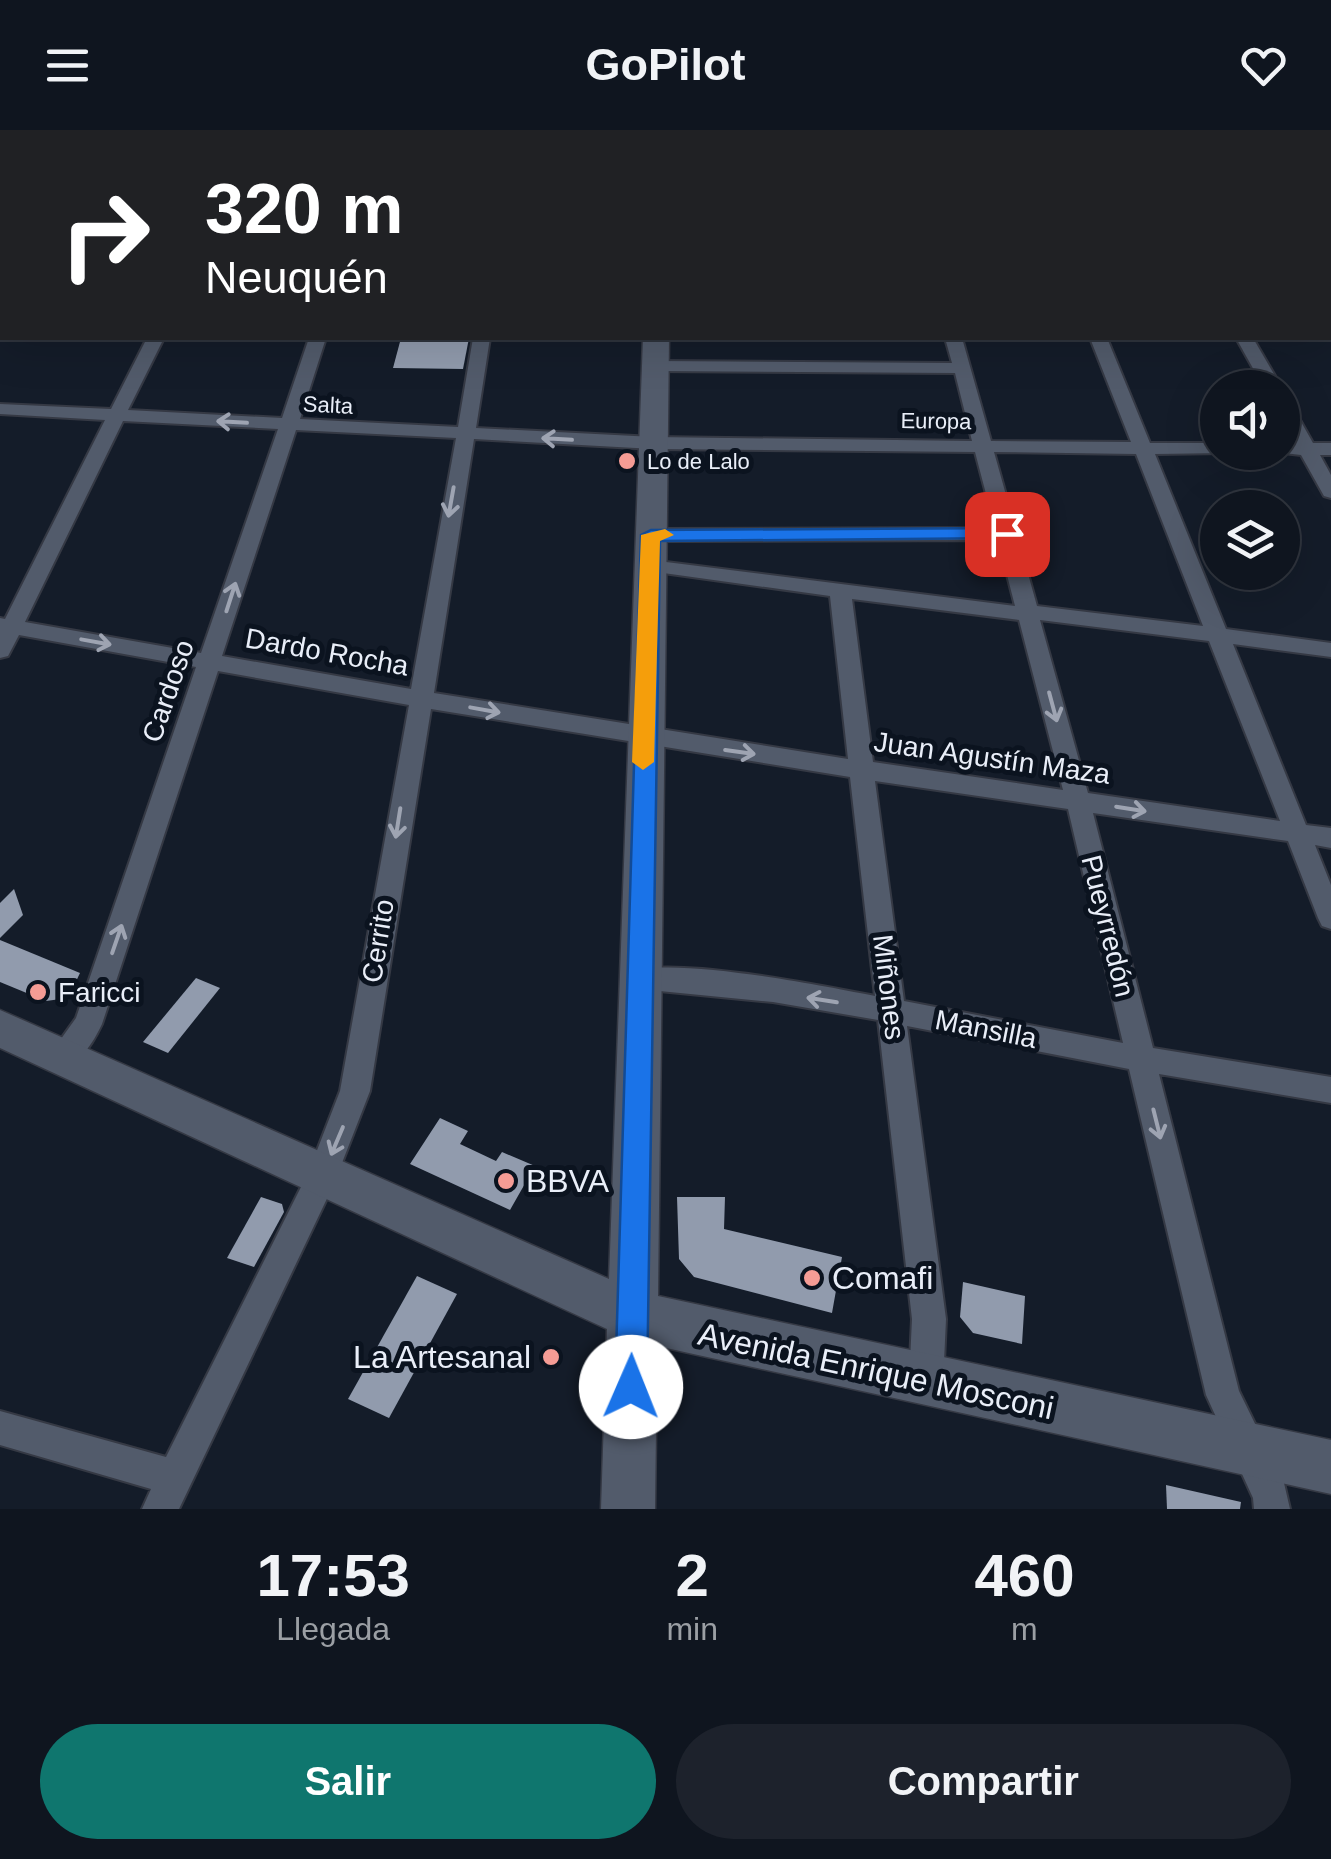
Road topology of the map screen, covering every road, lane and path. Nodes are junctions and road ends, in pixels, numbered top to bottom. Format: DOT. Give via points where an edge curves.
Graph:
graph roads {
  1 [pos="154,340"];
  2 [pos="317,340"];
  3 [pos="482,340"];
  4 [pos="656,340"];
  5 [pos="955,340"];
  6 [pos="1100,340"];
  7 [pos="1246,340"];
  8 [pos="655,366"];
  9 [pos="963,368"];
  10 [pos="1263,370"];
  11 [pos="0,409"];
  12 [pos="119,415"];
  13 [pos="288,425"];
  14 [pos="463,434"];
  15 [pos="1300,435"];
  16 [pos="654,443"];
  17 [pos="983,446"];
  18 [pos="1144,449"];
  19 [pos="1200,449"];
  20 [pos="1300,449"];
  21 [pos="1308,449"];
  22 [pos="1331,450"];
  23 [pos="1331,492"];
  24 [pos="1007,534"];
  25 [pos="650,550"];
  26 [pos="840,592"];
  27 [pos="1028,612"];
  28 [pos="6,626"];
  29 [pos="1218,636"];
  30 [pos="1331,650"];
  31 [pos="0,651"];
  32 [pos="210,662"];
  33 [pos="418,698"];
  34 [pos="644,738"];
  35 [pos="861,769"];
  36 [pos="1078,801"];
  37 [pos="1299,834"];
  38 [pos="1331,838"];
  39 [pos="1331,918"];
  40 [pos="639,980"];
  41 [pos="892,1011"];
  42 [pos="0,1028"];
  43 [pos="62,1058"];
  44 [pos="1141,1060"];
  45 [pos="1331,1090"];
  46 [pos="322,1176"];
  47 [pos="633,1314"];
  48 [pos="926,1383"];
  49 [pos="0,1428"];
  50 [pos="1250,1450"];
  51 [pos="1331,1467"];
  52 [pos="168,1494"];
  53 [pos="628,1509"];
  54 [pos="1272,1509"];
  1 -- 12 [label="street"];
  2 -- 13 [label="street, Cardoso"];
  3 -- 14 [label="street, Cerrito"];
  4 -- 8 [label="main road"];
  5 -- 9 [label="street, Pueyrredón"];
  6 -- 18 [label="street"];
  7 -- 10 [label="street"];
  8 -- 9 [label="street"];
  8 -- 16 [label="main road"];
  9 -- 17 [label="street, Pueyrredón"];
  11 -- 12 [label="street, Salta"];
  13 -- 12 [label="street, Salta, one-way"];
  12 -- 28 [label="street"];
  13 -- 14 [label="street, Salta"];
  32 -- 13 [label="street, Cardoso, one-way"];
  16 -- 14 [label="street, Salta, one-way"];
  14 -- 33 [label="street, Cerrito, one-way"];
  15 -- 21 [label="street"];
  16 -- 17 [label="street, Europa"];
  16 -- 25 [label="main road"];
  17 -- 18 [label="street, Europa"];
  17 -- 24 [label="street, Pueyrredón"];
  18 -- 19 [label="street, Europa"];
  18 -- 29 [label="street"];
  20 -- 21 [label="street"];
  21 -- 22 [label="street"];
  21 -- 23 [label="street"];
  24 -- 25 [label="street"];
  24 -- 27 [label="street, Pueyrredón"];
  25 -- 26 [label="street"];
  25 -- 34 [label="main road"];
  26 -- 27 [label="street"];
  26 -- 35 [label="street, Miñones"];
  27 -- 29 [label="street"];
  27 -- 36 [label="street, Pueyrredón, one-way"];
  28 -- 31 [label="street"];
  28 -- 32 [label="street, Dardo Rocha, one-way"];
  29 -- 30 [label="street"];
  29 -- 37 [label="street"];
  32 -- 33 [label="street, Dardo Rocha"];
  43 -- 32 [label="street, Cardoso, one-way" via="88,1024"];
  33 -- 34 [label="street, Dardo Rocha, one-way"];
  33 -- 46 [label="street, Cerrito, one-way" via="354,1091"];
  34 -- 35 [label="street, Juan Agustín Maza, one-way"];
  34 -- 40 [label="main road"];
  35 -- 36 [label="street, Juan Agustín Maza"];
  35 -- 41 [label="street, Miñones"];
  36 -- 37 [label="street, Juan Agustín Maza, one-way"];
  36 -- 44 [label="street, Pueyrredón"];
  37 -- 38 [label="street, Juan Agustín Maza"];
  37 -- 39 [label="street"];
  41 -- 40 [label="street, Mansilla, one-way" via="688,980"];
  40 -- 47 [label="main road"];
  41 -- 44 [label="street, Mansilla"];
  41 -- 48 [label="street, Miñones" via="929,1320"];
  42 -- 43 [label="main road, Avenida Enrique Mosconi"];
  43 -- 46 [label="main road, Avenida Enrique Mosconi"];
  44 -- 45 [label="street, Mansilla"];
  44 -- 50 [label="street, Pueyrredón, one-way" via="1223,1394"];
  46 -- 47 [label="main road, Avenida Enrique Mosconi"];
  46 -- 52 [label="street, Cerrito"];
  47 -- 48 [label="main road, Avenida Enrique Mosconi"];
  47 -- 53 [label="main road"];
  48 -- 50 [label="main road, Avenida Enrique Mosconi"];
  49 -- 52 [label="street"];
  50 -- 51 [label="main road, Avenida Enrique Mosconi"];
  50 -- 54 [label="street, Pueyrredón"];
}
